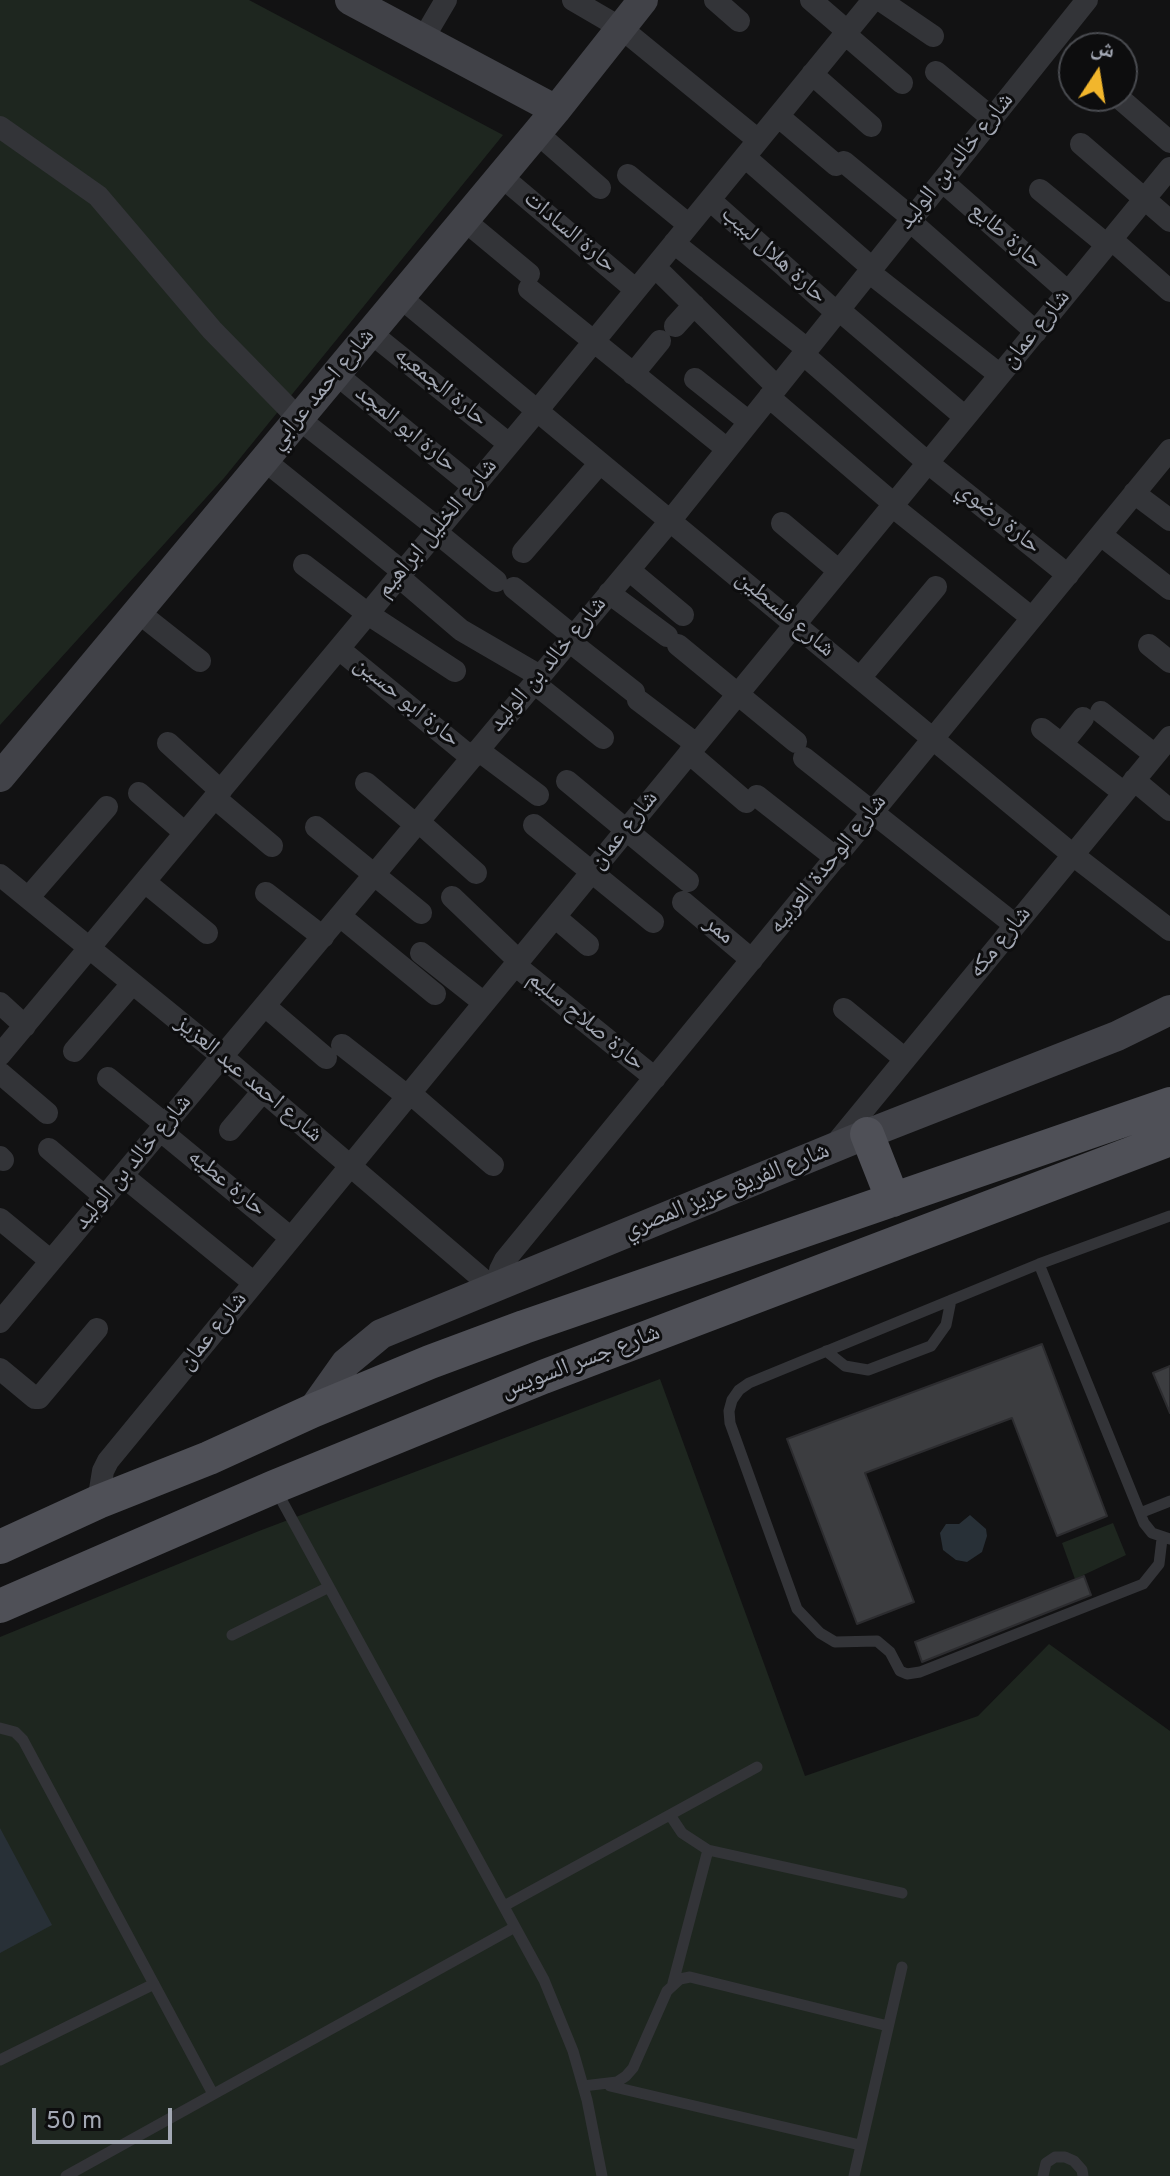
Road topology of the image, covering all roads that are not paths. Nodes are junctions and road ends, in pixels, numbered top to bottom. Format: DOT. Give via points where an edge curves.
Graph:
graph roads {
  1 [pos="350,0"];
  2 [pos="446,0"];
  3 [pos="573,0"];
  4 [pos="643,0"];
  5 [pos="715,0"];
  6 [pos="811,0"];
  7 [pos="873,0"];
  8 [pos="880,0"];
  9 [pos="1087,0"];
  10 [pos="381,7"];
  11 [pos="739,21"];
  12 [pos="621,28"];
  13 [pos="846,33"];
  14 [pos="933,36"];
  15 [pos="423,39"];
  16 [pos="936,72"];
  17 [pos="812,74"];
  18 [pos="902,83"];
  19 [pos="1135,112"];
  20 [pos="778,116"];
  21 [pos="992,118"];
  22 [pos="547,122"];
  23 [pos="871,126"];
  24 [pos="0,127"];
  25 [pos="1170,142"];
  26 [pos="1081,144"];
  27 [pos="752,148"];
  28 [pos="1170,168"];
  29 [pos="628,175"];
  30 [pos="501,176"];
  31 [pos="942,181"];
  32 [pos="600,188"];
  33 [pos="1040,190"];
  34 [pos="710,200"];
  35 [pos="1144,200"];
  36 [pos="464,220"];
  37 [pos="911,220"];
  38 [pos="1170,221"];
  39 [pos="681,234"];
  40 [pos="1109,242"];
  41 [pos="655,267"];
  42 [pos="870,270"];
  43 [pos="636,290"];
  44 [pos="1170,291"];
  45 [pos="1068,292"];
  46 [pos="400,297"];
  47 [pos="694,305"];
  48 [pos="838,311"];
  49 [pos="1036,332"];
  50 [pos="371,333"];
  51 [pos="594,341"];
  52 [pos="805,352"];
  53 [pos="336,374"];
  54 [pos="633,374"];
  55 [pos="1000,375"];
  56 [pos="695,379"];
  57 [pos="773,392"];
  58 [pos="537,411"];
  59 [pos="965,417"];
  60 [pos="299,419"];
  61 [pos="749,422"];
  62 [pos="509,444"];
  63 [pos="727,449"];
  64 [pos="1170,450"];
  65 [pos="264,460"];
  66 [pos="600,463"];
  67 [pos="928,463"];
  68 [pos="474,487"];
  69 [pos="1134,493"];
  70 [pos="893,505"];
  71 [pos="1170,520"];
  72 [pos="670,521"];
  73 [pos="782,523"];
  74 [pos="438,530"];
  75 [pos="1101,535"];
  76 [pos="523,552"];
  77 [pos="304,565"];
  78 [pos="629,570"];
  79 [pos="839,571"];
  80 [pos="401,574"];
  81 [pos="1068,575"];
  82 [pos="936,587"];
  83 [pos="1170,589"];
  84 [pos="609,593"];
  85 [pos="138,612"];
  86 [pos="368,614"];
  87 [pos="683,615"];
  88 [pos="1032,618"];
  89 [pos="795,624"];
  90 [pos="571,639"];
  91 [pos="1149,645"];
  92 [pos="339,649"];
  93 [pos="200,661"];
  94 [pos="1170,662"];
  95 [pos="455,671"];
  96 [pos="860,678"];
  97 [pos="537,680"];
  98 [pos="738,694"];
  99 [pos="1042,729"];
  100 [pos="1170,737"];
  101 [pos="603,738"];
  102 [pos="933,739"];
  103 [pos="168,743"];
  104 [pos="1062,744"];
  105 [pos="693,749"];
  106 [pos="475,754"];
  107 [pos="1155,755"];
  108 [pos="0,777"];
  109 [pos="567,781"];
  110 [pos="366,783"];
  111 [pos="1129,787"];
  112 [pos="139,793"];
  113 [pos="218,794"];
  114 [pos="538,795"];
  115 [pos="107,807"];
  116 [pos="1170,810"];
  117 [pos="873,812"];
  118 [pos="417,824"];
  119 [pos="534,825"];
  120 [pos="316,827"];
  121 [pos="627,829"];
  122 [pos="185,833"];
  123 [pos="272,846"];
  124 [pos="1073,855"];
  125 [pos="836,858"];
  126 [pos="592,872"];
  127 [pos="476,873"];
  128 [pos="0,875"];
  129 [pos="374,875"];
  130 [pos="145,882"];
  131 [pos="266,893"];
  132 [pos="452,897"];
  133 [pos="28,898"];
  134 [pos="421,913"];
  135 [pos="340,916"];
  136 [pos="555,917"];
  137 [pos="653,922"];
  138 [pos="1015,925"];
  139 [pos="1170,930"];
  140 [pos="207,933"];
  141 [pos="323,937"];
  142 [pos="588,945"];
  143 [pos="88,949"];
  144 [pos="421,953"];
  145 [pos="752,960"];
  146 [pos="517,963"];
  147 [pos="132,984"];
  148 [pos="435,994"];
  149 [pos="0,1003"];
  150 [pos="484,1003"];
  151 [pos="265,1006"];
  152 [pos="844,1009"];
  153 [pos="1170,1010"];
  154 [pos="25,1026"];
  155 [pos="74,1051"];
  156 [pos="0,1055"];
  157 [pos="223,1057"];
  158 [pos="905,1059"];
  159 [pos="0,1073"];
  160 [pos="108,1078"];
  161 [pos="655,1078"];
  162 [pos="263,1091"];
  163 [pos="409,1095"];
  164 [pos="1170,1104"];
  165 [pos="47,1113"];
  166 [pos="163,1128"];
  167 [pos="230,1130"];
  168 [pos="867,1134"];
  169 [pos="1170,1139"];
  170 [pos="49,1149"];
  171 [pos="831,1149"];
  172 [pos="493,1165"];
  173 [pos="350,1166"];
  174 [pos="123,1176"];
  175 [pos="105,1197"];
  176 [pos="893,1200"];
  177 [pos="1170,1216"];
  178 [pos="0,1219"];
  179 [pos="291,1238"];
  180 [pos="51,1261"];
  181 [pos="1039,1264"];
  182 [pos="254,1283"];
  183 [pos="497,1286"];
  184 [pos="8,1298"];
  185 [pos="951,1300"];
  186 [pos="0,1322"];
  187 [pos="524,1327"];
  188 [pos="97,1329"];
  189 [pos="826,1351"];
  190 [pos="430,1362"];
  191 [pos="0,1369"];
  192 [pos="543,1377"];
  193 [pos="312,1411"];
  194 [pos="454,1413"];
  195 [pos="274,1487"];
  196 [pos="1170,1501"];
  197 [pos="98,1502"];
  198 [pos="1140,1513"];
  199 [pos="1166,1539"];
  200 [pos="0,1547"];
  201 [pos="329,1587"];
  202 [pos="0,1606"];
  203 [pos="232,1635"];
  204 [pos="0,1728"];
  205 [pos="757,1767"];
  206 [pos="670,1815"];
  207 [pos="708,1850"];
  208 [pos="902,1893"];
  209 [pos="504,1906"];
  210 [pos="515,1927"];
  211 [pos="902,1967"];
  212 [pos="673,1983"];
  213 [pos="154,1984"];
  214 [pos="888,2026"];
  215 [pos="0,2060"];
  216 [pos="606,2085"];
  217 [pos="583,2086"];
  218 [pos="213,2094"];
  219 [pos="860,2145"];
  220 [pos="66,2176"];
  221 [pos="602,2176"];
  222 [pos="854,2176"];
  223 [pos="1043,2176"];
  224 [pos="1083,2176"];
  1 -- 10 [label="street"];
  2 -- 15 [label="street"];
  3 -- 12 [label="street"];
  4 -- 12 [label="street, شارع احمد عرابي"];
  5 -- 11 [label="street"];
  6 -- 13 [label="street"];
  7 -- 13 [label="street, شارع الخليل ابراهيم"];
  8 -- 14 [label="street"];
  9 -- 21 [label="street, شارع خالد بن الوليد"];
  10 -- 15 [label="street"];
  12 -- 22 [label="street, شارع احمد عرابي"];
  12 -- 27 [label="street" via="693,87"];
  13 -- 17 [label="street, شارع الخليل ابراهيم"];
  13 -- 18 [label="street"];
  15 -- 22 [label="street"];
  16 -- 21 [label="street"];
  17 -- 20 [label="street, شارع الخليل ابراهيم"];
  17 -- 23 [label="street"];
  19 -- 25 [label="street"];
  20 -- 27 [label="street, شارع الخليل ابراهيم"];
  20 -- 37 [label="street"];
  21 -- 31 [label="street, شارع خالد بن الوليد"];
  22 -- 30 [label="street, شارع احمد عرابي"];
  22 -- 32 [label="street"];
  24 -- 60 [label="street" via="98,196 212,330"];
  26 -- 35 [label="street"];
  27 -- 34 [label="street, شارع الخليل ابراهيم"];
  27 -- 42 [label="street"];
  28 -- 35 [label="street, شارع عمان"];
  29 -- 39 [label="street, حارة رضوي"];
  30 -- 36 [label="street, شارع احمد عرابي"];
  30 -- 43 [label="street, حارة السادات"];
  31 -- 37 [label="street, شارع خالد بن الوليد"];
  31 -- 45 [label="street, حارة طايع"];
  33 -- 40 [label="street"];
  34 -- 39 [label="street, شارع الخليل ابراهيم"];
  34 -- 48 [label="street, حارة هلال لبيب"];
  35 -- 38 [label="street"];
  35 -- 40 [label="street, شارع عمان"];
  36 -- 46 [label="street, شارع احمد عرابي"];
  36 -- 51 [label="street"];
  37 -- 42 [label="street, شارع خالد بن الوليد"];
  37 -- 49 [label="street"];
  39 -- 41 [label="street, شارع الخليل ابراهيم"];
  39 -- 52 [label="street, حارة رضوي"];
  40 -- 44 [label="street"];
  40 -- 45 [label="street, شارع عمان"];
  41 -- 43 [label="street, شارع الخليل ابراهيم"];
  41 -- 47 [label="street"];
  42 -- 48 [label="street, شارع خالد بن الوليد"];
  42 -- 55 [label="street"];
  43 -- 51 [label="street, شارع الخليل ابراهيم"];
  45 -- 49 [label="street, شارع عمان"];
  46 -- 50 [label="street, شارع احمد عرابي"];
  46 -- 58 [label="street, شارع فلسطين"];
  47 -- 54 [label="street"];
  47 -- 57 [label="street"];
  48 -- 52 [label="street, شارع خالد بن الوليد"];
  48 -- 59 [label="street, حارة هلال لبيب"];
  49 -- 55 [label="street, شارع عمان"];
  50 -- 53 [label="street, شارع احمد عرابي"];
  50 -- 62 [label="street, حارة الجمعيه"];
  51 -- 54 [label="street"];
  51 -- 58 [label="street, شارع الخليل ابراهيم"];
  52 -- 57 [label="street, شارع خالد بن الوليد"];
  52 -- 67 [label="street, حارة رضوي"];
  53 -- 60 [label="street, شارع احمد عرابي"];
  53 -- 68 [label="street, حارة ابو المجد"];
  54 -- 63 [label="street"];
  55 -- 59 [label="street, شارع عمان"];
  56 -- 61 [label="street"];
  57 -- 61 [label="street, شارع خالد بن الوليد"];
  57 -- 70 [label="street"];
  58 -- 62 [label="street, شارع الخليل ابراهيم"];
  58 -- 66 [label="street, شارع فلسطين"];
  59 -- 67 [label="street, شارع عمان"];
  60 -- 65 [label="street, شارع احمد عرابي"];
  60 -- 74 [label="street"];
  61 -- 63 [label="street, شارع خالد بن الوليد"];
  62 -- 68 [label="street, شارع الخليل ابراهيم"];
  63 -- 72 [label="street, شارع خالد بن الوليد"];
  64 -- 69 [label="street, شارع الوحدة العربيه"];
  65 -- 80 [label="street"];
  65 -- 85 [label="street, شارع احمد عرابي"];
  66 -- 72 [label="street, شارع فلسطين"];
  66 -- 76 [label="street"];
  67 -- 70 [label="street, شارع عمان"];
  67 -- 81 [label="street, حارة رضوي"];
  68 -- 74 [label="street, شارع الخليل ابراهيم"];
  69 -- 71 [label="street"];
  69 -- 75 [label="street, شارع الوحدة العربيه"];
  70 -- 79 [label="street, شارع عمان"];
  70 -- 88 [label="street"];
  72 -- 78 [label="street, شارع خالد بن الوليد"];
  72 -- 89 [label="street, شارع فلسطين"];
  73 -- 79 [label="street"];
  74 -- 80 [label="street, شارع الخليل ابراهيم"];
  74 -- 90 [label="street"];
  75 -- 81 [label="street, شارع الوحدة العربيه"];
  75 -- 83 [label="street"];
  77 -- 86 [label="street"];
  78 -- 84 [label="street, شارع خالد بن الوليد"];
  78 -- 87 [label="street"];
  79 -- 89 [label="street, شارع عمان"];
  80 -- 86 [label="street, شارع الخليل ابراهيم"];
  80 -- 97 [label="street" via="461,630"];
  81 -- 88 [label="street, شارع الوحدة العربيه"];
  82 -- 96 [label="street"];
  84 -- 90 [label="street, شارع خالد بن الوليد"];
  84 -- 98 [label="street"];
  85 -- 93 [label="street"];
  85 -- 108 [label="street, شارع احمد عرابي"];
  86 -- 92 [label="street, شارع الخليل ابراهيم"];
  86 -- 95 [label="street"];
  88 -- 102 [label="street, شارع الوحدة العربيه"];
  89 -- 96 [label="street, شارع فلسطين"];
  89 -- 98 [label="street, شارع عمان"];
  90 -- 97 [label="street, شارع خالد بن الوليد"];
  90 -- 105 [label="street"];
  91 -- 94 [label="street"];
  92 -- 106 [label="street, حارة ابو حسين"];
  92 -- 113 [label="street, شارع الخليل ابراهيم"];
  96 -- 102 [label="street, شارع فلسطين"];
  97 -- 101 [label="street"];
  97 -- 106 [label="street, شارع خالد بن الوليد"];
  98 -- 105 [label="street, شارع عمان"];
  98 -- 117 [label="street"];
  99 -- 104 [label="street"];
  100 -- 107 [label="street, شارع مكه"];
  102 -- 117 [label="street, شارع الوحدة العربيه"];
  102 -- 124 [label="street, شارع فلسطين"];
  103 -- 113 [label="street"];
  104 -- 107 [label="street" via="1092,715"];
  104 -- 111 [label="street"];
  105 -- 121 [label="street, شارع عمان"];
  105 -- 125 [label="street" via="751,799"];
  106 -- 114 [label="street, حارة ابو حسين"];
  106 -- 118 [label="street, شارع خالد بن الوليد"];
  107 -- 111 [label="street, شارع مكه"];
  109 -- 121 [label="street, ممر"];
  110 -- 118 [label="street"];
  111 -- 116 [label="street"];
  111 -- 124 [label="street, شارع مكه"];
  112 -- 122 [label="street"];
  113 -- 122 [label="street, شارع الخليل ابراهيم"];
  113 -- 123 [label="street"];
  115 -- 133 [label="street"];
  117 -- 125 [label="street, شارع الوحدة العربيه"];
  117 -- 138 [label="street"];
  118 -- 127 [label="street"];
  118 -- 129 [label="street, شارع خالد بن الوليد"];
  119 -- 126 [label="street"];
  120 -- 129 [label="street"];
  121 -- 126 [label="street, شارع عمان"];
  121 -- 145 [label="street, ممر"];
  122 -- 130 [label="street, شارع الخليل ابراهيم"];
  124 -- 138 [label="street, شارع مكه"];
  124 -- 139 [label="street, شارع فلسطين"];
  125 -- 145 [label="street, شارع الوحدة العربيه"];
  126 -- 136 [label="street, شارع عمان"];
  126 -- 137 [label="street"];
  128 -- 133 [label="street, شارع احمد عبد العزيز"];
  129 -- 134 [label="street"];
  129 -- 135 [label="street, شارع خالد بن الوليد"];
  130 -- 140 [label="street"];
  130 -- 143 [label="street, شارع الخليل ابراهيم"];
  131 -- 141 [label="street"];
  132 -- 146 [label="street, حارة صلاح سليم"];
  133 -- 143 [label="street, شارع احمد عبد العزيز"];
  135 -- 141 [label="street, شارع خالد بن الوليد"];
  135 -- 148 [label="street"];
  136 -- 142 [label="street"];
  136 -- 146 [label="street, شارع عمان"];
  138 -- 158 [label="street, شارع مكه"];
  141 -- 151 [label="street, شارع خالد بن الوليد"];
  143 -- 147 [label="street, شارع احمد عبد العزيز"];
  143 -- 154 [label="street, شارع الخليل ابراهيم"];
  144 -- 150 [label="street"];
  145 -- 161 [label="street, شارع الوحدة العربيه"];
  146 -- 150 [label="street, شارع عمان"];
  146 -- 161 [label="street, حارة صلاح سليم"];
  147 -- 155 [label="street"];
  147 -- 157 [label="street, شارع احمد عبد العزيز"];
  149 -- 154 [label="street"];
  150 -- 163 [label="street, شارع عمان"];
  151 -- 157 [label="street, شارع خالد بن الوليد"];
  151 -- 163 [label="street"];
  152 -- 158 [label="street"];
  153 -- 168 [label="street, شارع الفريق عزيز المصري"];
  154 -- 156 [label="street, شارع الخليل ابراهيم"];
  157 -- 162 [label="street, شارع احمد عبد العزيز"];
  157 -- 166 [label="street, شارع خالد بن الوليد"];
  158 -- 171 [label="street, شارع مكه"];
  159 -- 165 [label="street"];
  160 -- 166 [label="street, حارة عطيه"];
  161 -- 183 [label="street, شارع الوحدة العربيه" via="505,1260"];
  162 -- 167 [label="street"];
  162 -- 173 [label="street, شارع احمد عبد العزيز"];
  163 -- 172 [label="street"];
  163 -- 173 [label="street, شارع عمان"];
  164 -- 176 [label="main road, شارع جسر السويس"];
  166 -- 174 [label="street, شارع خالد بن الوليد"];
  166 -- 179 [label="street, حارة عطيه"];
  168 -- 171 [label="street, شارع الفريق عزيز المصري"];
  168 -- 176 [label="main road"];
  169 -- 192 [label="main road, شارع جسر السويس"];
  170 -- 175 [label="street"];
  171 -- 183 [label="street, شارع الفريق عزيز المصري"];
  173 -- 179 [label="street, شارع عمان"];
  173 -- 183 [label="street, شارع احمد عبد العزيز"];
  174 -- 175 [label="street, شارع خالد بن الوليد"];
  174 -- 182 [label="street"];
  175 -- 180 [label="street, شارع خالد بن الوليد"];
  176 -- 187 [label="main road, شارع جسر السويس"];
  177 -- 181 [label="lane"];
  178 -- 180 [label="street"];
  179 -- 182 [label="street, شارع عمان"];
  180 -- 184 [label="street, شارع خالد بن الوليد"];
  181 -- 185 [label="lane"];
  181 -- 198 [label="lane"];
  182 -- 197 [label="street, شارع عمان" via="108,1461"];
  183 -- 193 [label="street, شارع الفريق عزيز المصري" via="381,1334 346,1363"];
  184 -- 186 [label="street, شارع خالد بن الوليد"];
  185 -- 189 [label="lane"];
  185 -- 189 [label="lane" via="946,1325 931,1346 868,1370 845,1366"];
  187 -- 190 [label="main road, شارع جسر السويس"];
  187 -- 192 [label="main road" via="502,1360 503,1373 517,1379"];
  188 -- 191 [label="street" via="39,1398"];
  189 -- 199 [label="lane" via="749,1383 739,1390 729,1411 793,1601 827,1639 877,1641 900,1671 914,1675 1143,1584 1159,1564"];
  190 -- 193 [label="main road, شارع جسر السويس"];
  190 -- 194 [label="main road" via="452,1383"];
  192 -- 194 [label="main road, شارع جسر السويس"];
  193 -- 197 [label="main road, شارع جسر السويس"];
  194 -- 195 [label="main road, شارع جسر السويس"];
  195 -- 201 [label="lane"];
  195 -- 202 [label="main road, شارع جسر السويس"];
  196 -- 198 [label="lane"];
  197 -- 200 [label="main road, شارع جسر السويس"];
  198 -- 199 [label="lane" via="1152,1533"];
  201 -- 203 [label="lane"];
  201 -- 209 [label="lane"];
  204 -- 213 [label="lane" via="23,1740"];
  205 -- 206 [label="lane"];
  206 -- 207 [label="lane" via="682,1833"];
  206 -- 209 [label="lane"];
  207 -- 208 [label="lane"];
  207 -- 212 [label="lane"];
  209 -- 210 [label="lane"];
  210 -- 217 [label="lane" via="544,1980"];
  210 -- 218 [label="lane"];
  211 -- 214 [label="lane"];
  212 -- 214 [label="lane" via="690,1977"];
  212 -- 216 [label="lane" via="633,2068"];
  213 -- 215 [label="lane"];
  213 -- 218 [label="lane"];
  214 -- 219 [label="lane"];
  216 -- 217 [label="lane"];
  216 -- 219 [label="lane"];
  217 -- 221 [label="lane"];
  218 -- 220 [label="lane"];
  219 -- 222 [label="lane"];
  223 -- 224 [label="lane" via="1046,2163 1055,2157 1074,2161"];
}
